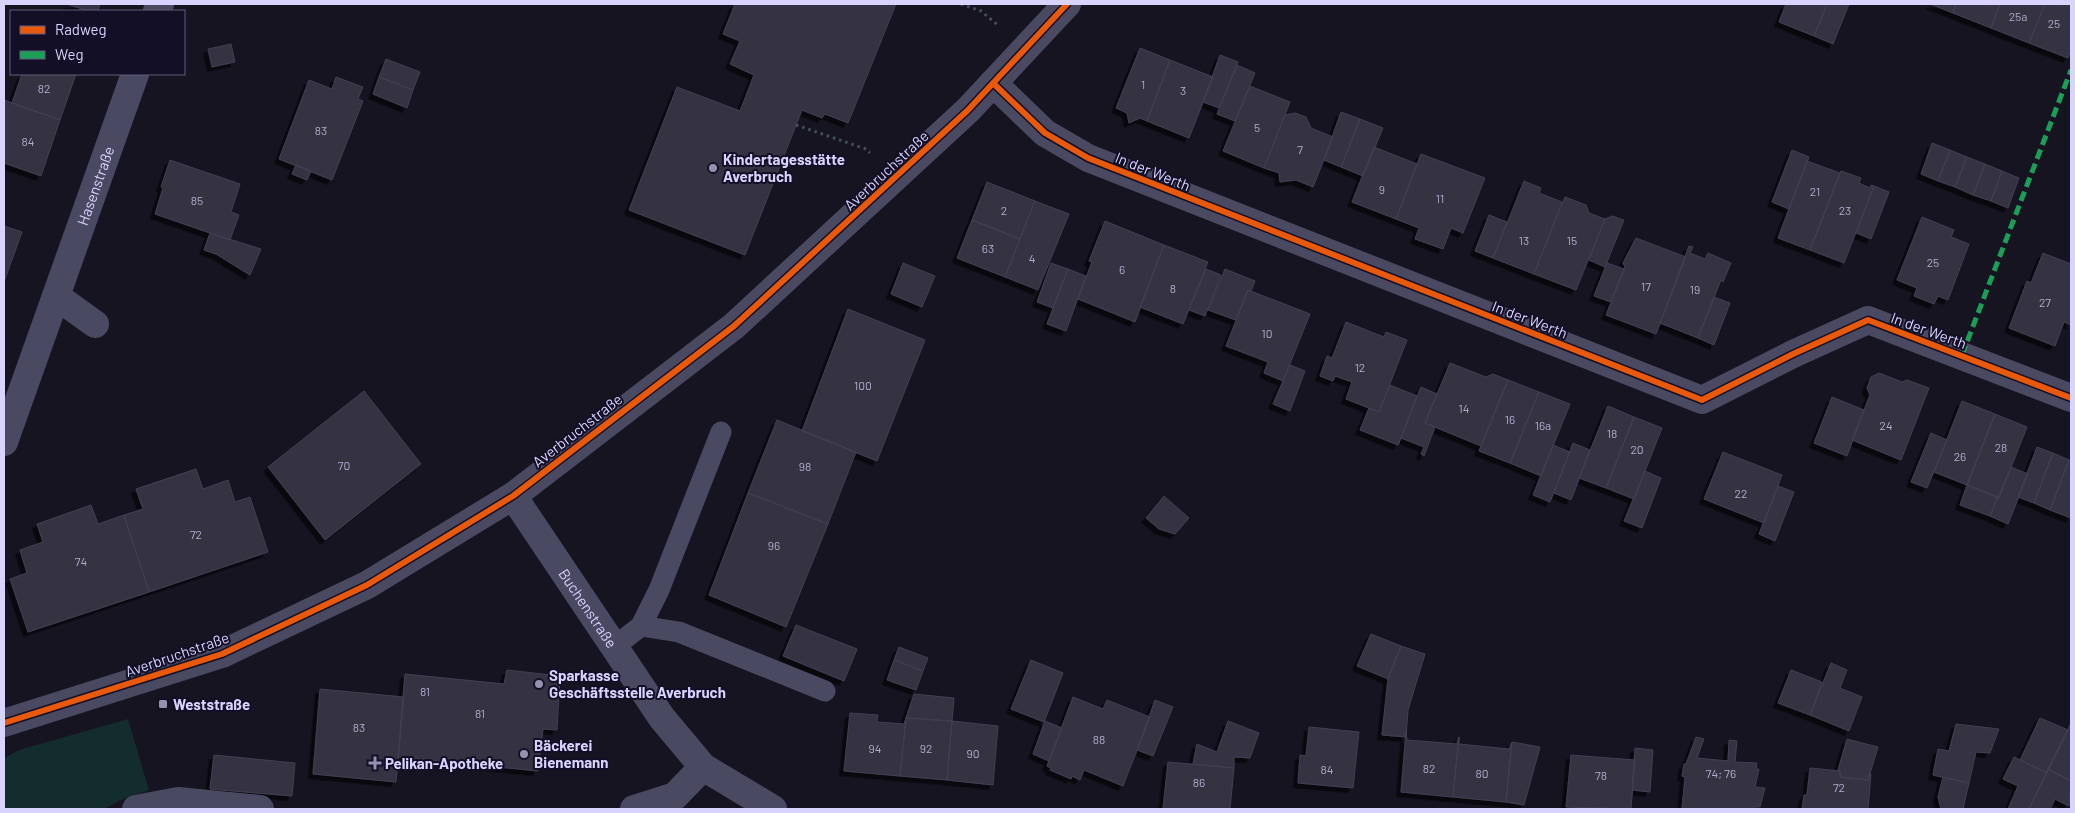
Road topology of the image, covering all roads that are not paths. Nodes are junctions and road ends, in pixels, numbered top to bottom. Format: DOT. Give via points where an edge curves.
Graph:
graph roads {
  1 [pos="1067,4"];
  2 [pos="135,75"];
  3 [pos="993,83"];
  4 [pos="56,296"];
  5 [pos="95,324"];
  6 [pos="2071,398"];
  7 [pos="721,432"];
  8 [pos="4,442"];
  9 [pos="513,496"];
  10 [pos="641,626"];
  11 [pos="614,646"];
  12 [pos="825,691"];
  13 [pos="4,723"];
  14 [pos="703,767"];
  15 [pos="136,809"];
  16 [pos="260,809"];
  17 [pos="634,809"];
  18 [pos="773,809"];
  1 -- 3 [label="street, Averbruchstraße"];
  2 -- 4 [label="street, Hasenstraße"];
  3 -- 6 [label="street, In der Werth" via="1045,133 1088,158 1702,400 1868,320"];
  3 -- 9 [label="street, Averbruchstraße" via="894,180 734,326"];
  4 -- 5 [label="street"];
  4 -- 8 [label="street, Hasenstraße"];
  7 -- 10 [label="lane" via="659,590"];
  9 -- 11 [label="street, Buchenstraße"];
  9 -- 13 [label="street, Averbruchstraße" via="367,585 222,654"];
  10 -- 11 [label="lane"];
  10 -- 12 [label="lane" via="679,632"];
  11 -- 14 [label="street, Buchenstraße" via="662,718"];
  14 -- 17 [label="street" via="675,796"];
  14 -- 18 [label="street, Buchenstraße"];
  15 -- 16 [label="street" via="178,801"];
}
